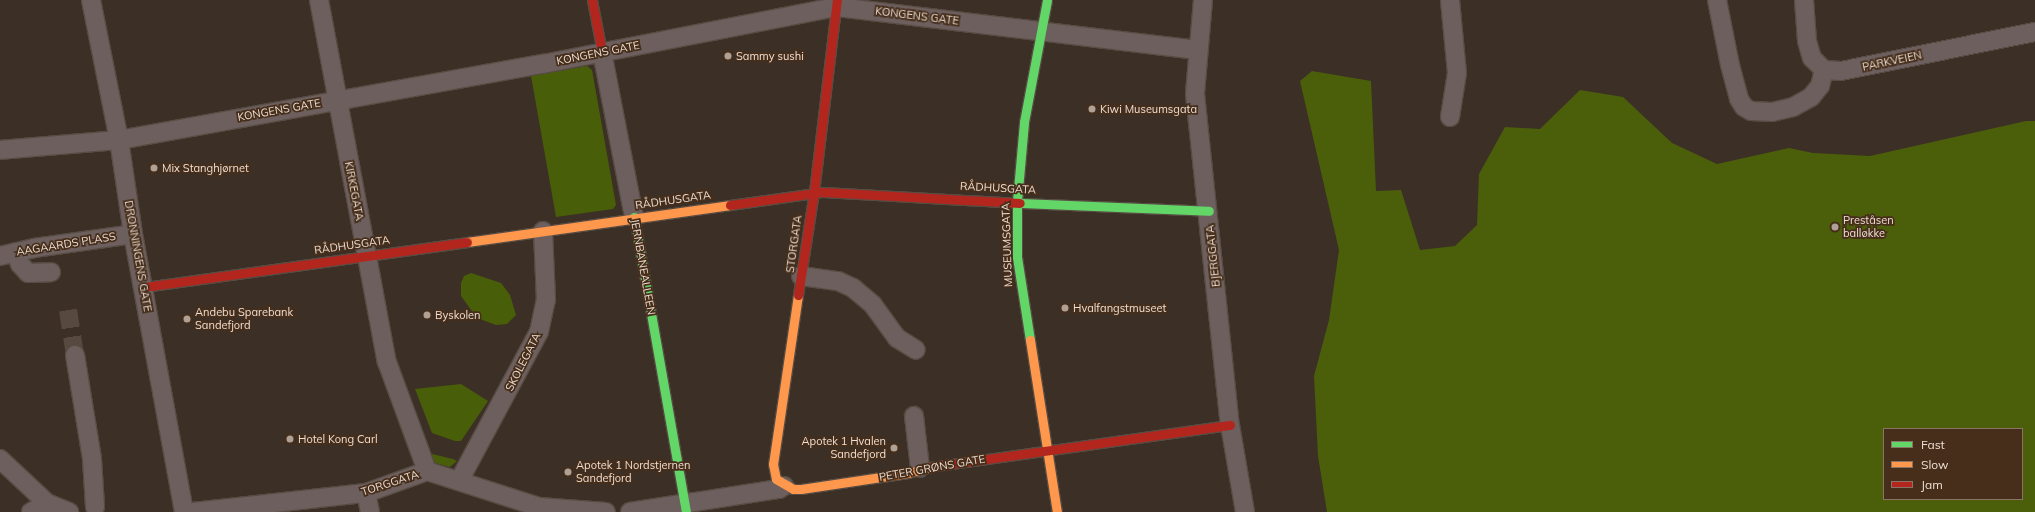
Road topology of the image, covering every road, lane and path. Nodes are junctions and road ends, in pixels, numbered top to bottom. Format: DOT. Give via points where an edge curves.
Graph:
graph roads {
  1 [pos="91,0"];
  2 [pos="319,0"];
  3 [pos="592,0"];
  4 [pos="1047,0"];
  5 [pos="1203,0"];
  6 [pos="1450,0"];
  7 [pos="1717,0"];
  8 [pos="1804,0"];
  9 [pos="837,3"];
  10 [pos="1041,30"];
  11 [pos="2035,32"];
  12 [pos="1197,50"];
  13 [pos="602,52"];
  14 [pos="1824,70"];
  15 [pos="337,100"];
  16 [pos="1450,117"];
  17 [pos="119,140"];
  18 [pos="0,150"];
  19 [pos="814,192"];
  20 [pos="1017,201"];
  21 [pos="1209,211"];
  22 [pos="634,217"];
  23 [pos="543,231"];
  24 [pos="133,234"];
  25 [pos="8,254"];
  26 [pos="367,255"];
  27 [pos="51,272"];
  28 [pos="801,276"];
  29 [pos="144,287"];
  30 [pos="916,350"];
  31 [pos="75,355"];
  32 [pos="914,416"];
  33 [pos="1230,425"];
  34 [pos="1046,449"];
  35 [pos="0,459"];
  36 [pos="920,468"];
  37 [pos="427,471"];
  38 [pos="459,481"];
  39 [pos="784,486"];
  40 [pos="366,493"];
  41 [pos="47,503"];
  42 [pos="95,507"];
  43 [pos="685,508"];
  44 [pos="31,512"];
  45 [pos="69,512"];
  46 [pos="184,512"];
  47 [pos="194,512"];
  48 [pos="370,512"];
  49 [pos="606,512"];
  50 [pos="630,512"];
  51 [pos="1057,512"];
  52 [pos="1245,512"];
  1 -- 17 [label="street, DRONNINGENS GATE"];
  2 -- 15 [label="street, KIRKEGATA"];
  3 -- 13 [label="street, JERNBANEALLEEN"];
  4 -- 10 [label="street, MUSEUMSGATA"];
  5 -- 12 [label="street, BJERGGATA"];
  6 -- 16 [label="street" via="1457,73"];
  7 -- 14 [label="street" via="1739,100 1744,107 1751,111 1772,112 1793,107 1811,97 1820,86"];
  8 -- 14 [label="street" via="1807,41 1812,58"];
  9 -- 10 [label="street, KONGENS GATE"];
  9 -- 13 [label="street, KONGENS GATE"];
  9 -- 19 [label="street, STORGATA"];
  10 -- 12 [label="street, KONGENS GATE"];
  10 -- 20 [label="street, MUSEUMSGATA" via="1024,122"];
  11 -- 14 [label="street, PARKVEIEN" via="1841,71"];
  12 -- 21 [label="street, BJERGGATA" via="1195,94"];
  13 -- 15 [label="street, KONGENS GATE"];
  13 -- 22 [label="street, JERNBANEALLEEN"];
  15 -- 17 [label="street, KONGENS GATE"];
  15 -- 26 [label="street, KIRKEGATA"];
  17 -- 18 [label="street, KONGENS GATE"];
  17 -- 24 [label="street, DRONNINGENS GATE"];
  19 -- 20 [label="street, RÅDHUSGATA"];
  19 -- 22 [label="street, RÅDHUSGATA"];
  19 -- 28 [label="street, STORGATA"];
  20 -- 21 [label="street, RÅDHUSGATA" via="1189,212"];
  20 -- 34 [label="street, MUSEUMSGATA" via="1020,285"];
  21 -- 33 [label="street, BJERGGATA"];
  22 -- 23 [label="street, RÅDHUSGATA"];
  22 -- 43 [label="street, JERNBANEALLEEN"];
  23 -- 26 [label="street, RÅDHUSGATA"];
  23 -- 38 [label="street, SKOLEGATA" via="546,300 539,332"];
  24 -- 25 [label="street, AAGAARDS PLASS"];
  24 -- 29 [label="street, DRONNINGENS GATE"];
  25 -- 27 [label="street" via="28,273"];
  26 -- 29 [label="street, RÅDHUSGATA"];
  26 -- 37 [label="street, KIRKEGATA" via="387,362"];
  28 -- 30 [label="street" via="838,281 853,288 873,305 896,338"];
  28 -- 39 [label="street, STORGATA" via="773,464 776,479"];
  29 -- 46 [label="street, DRONNINGENS GATE"];
  31 -- 42 [label="street" via="92,459"];
  32 -- 36 [label="street"];
  33 -- 34 [label="street, PETER GRØNS GATE"];
  33 -- 52 [label="street, BJERGGATA"];
  34 -- 36 [label="street, PETER GRØNS GATE"];
  34 -- 51 [label="street, MUSEUMSGATA"];
  35 -- 41 [label="street"];
  36 -- 39 [label="street, PETER GRØNS GATE" via="908,473 801,490"];
  37 -- 38 [label="street, TORGGATA"];
  37 -- 40 [label="street, TORGGATA"];
  38 -- 49 [label="street, TORGGATA" via="539,507"];
  39 -- 43 [label="street, PETER GRØNS GATE" via="779,490"];
  40 -- 47 [label="street, TORGGATA"];
  40 -- 48 [label="street"];
  41 -- 44 [label="street"];
  41 -- 45 [label="street"];
  43 -- 50 [label="street"];
}
